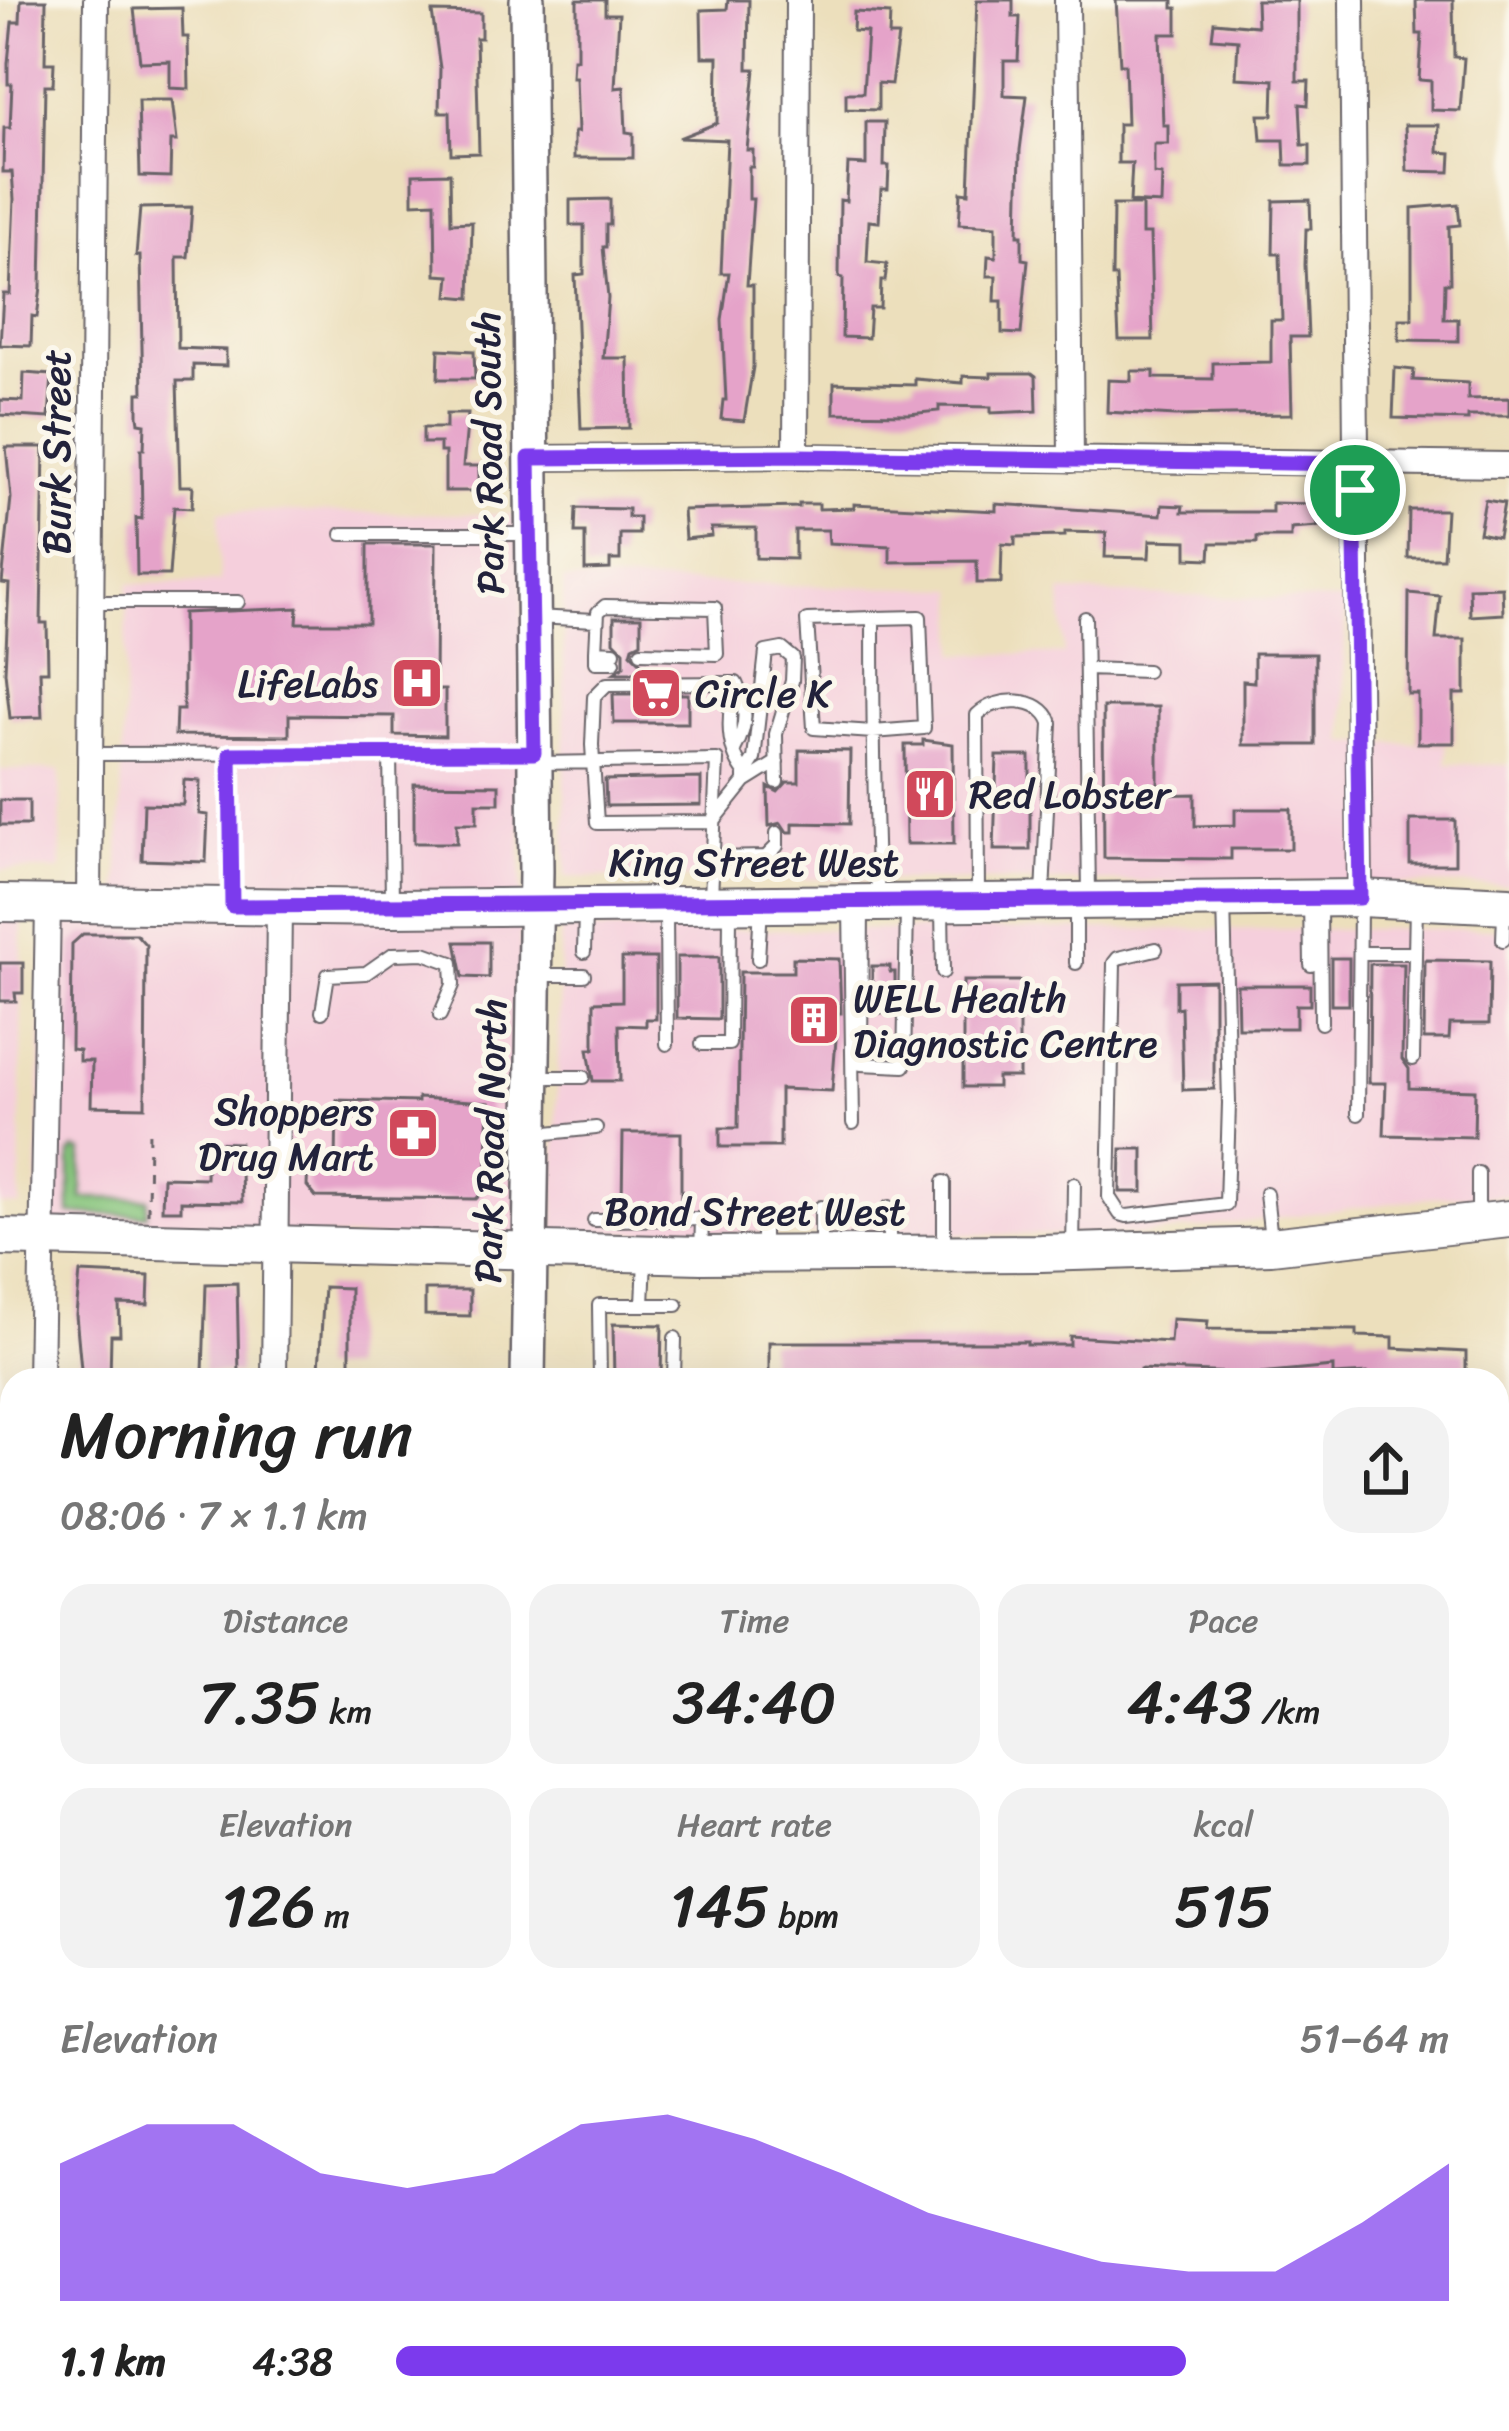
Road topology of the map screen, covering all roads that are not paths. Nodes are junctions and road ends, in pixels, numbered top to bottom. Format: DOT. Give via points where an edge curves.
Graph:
graph roads {
  1 [pos="96,0"];
  2 [pos="527,0"];
  3 [pos="797,0"];
  4 [pos="1067,0"];
  5 [pos="1352,0"];
  6 [pos="796,456"];
  7 [pos="529,458"];
  8 [pos="1071,460"];
  9 [pos="1354,464"];
  10 [pos="1509,465"];
  11 [pos="342,533"];
  12 [pos="532,534"];
  13 [pos="92,602"];
  14 [pos="238,602"];
  15 [pos="532,617"];
  16 [pos="873,618"];
  17 [pos="1085,618"];
  18 [pos="596,620"];
  19 [pos="614,651"];
  20 [pos="644,652"];
  21 [pos="1086,669"];
  22 [pos="1147,670"];
  23 [pos="873,732"];
  24 [pos="390,753"];
  25 [pos="91,754"];
  26 [pos="230,754"];
  27 [pos="534,758"];
  28 [pos="678,760"];
  29 [pos="654,761"];
  30 [pos="596,762"];
  31 [pos="630,762"];
  32 [pos="777,762"];
  33 [pos="745,778"];
  34 [pos="630,779"];
  35 [pos="654,779"];
  36 [pos="678,779"];
  37 [pos="777,782"];
  38 [pos="653,805"];
  39 [pos="678,805"];
  40 [pos="630,806"];
  41 [pos="653,822"];
  42 [pos="713,822"];
  43 [pos="630,823"];
  44 [pos="677,823"];
  45 [pos="777,833"];
  46 [pos="713,858"];
  47 [pos="1360,898"];
  48 [pos="1315,899"];
  49 [pos="1224,900"];
  50 [pos="1416,901"];
  51 [pos="1069,902"];
  52 [pos="0,903"];
  53 [pos="48,904"];
  54 [pos="89,904"];
  55 [pos="535,904"];
  56 [pos="585,904"];
  57 [pos="666,904"];
  58 [pos="903,904"];
  59 [pos="734,905"];
  60 [pos="232,906"];
  61 [pos="279,907"];
  62 [pos="393,908"];
  63 [pos="1505,916"];
  64 [pos="1156,949"];
  65 [pos="584,952"];
  66 [pos="1414,952"];
  67 [pos="1361,953"];
  68 [pos="758,959"];
  69 [pos="1076,963"];
  70 [pos="1311,965"];
  71 [pos="943,972"];
  72 [pos="535,974"];
  73 [pos="584,975"];
  74 [pos="322,1012"];
  75 [pos="440,1015"];
  76 [pos="1321,1023"];
  77 [pos="667,1044"];
  78 [pos="702,1044"];
  79 [pos="1413,1058"];
  80 [pos="533,1077"];
  81 [pos="583,1077"];
  82 [pos="1358,1114"];
  83 [pos="853,1123"];
  84 [pos="596,1128"];
  85 [pos="532,1135"];
  86 [pos="1478,1173"];
  87 [pos="944,1182"];
  88 [pos="1074,1184"];
  89 [pos="1266,1193"];
  90 [pos="821,1207"];
  91 [pos="889,1207"];
  92 [pos="594,1220"];
  93 [pos="1494,1221"];
  94 [pos="1169,1226"];
  95 [pos="0,1237"];
  96 [pos="43,1239"];
  97 [pos="275,1246"];
  98 [pos="1271,1246"];
  99 [pos="530,1251"];
  100 [pos="1073,1252"];
  101 [pos="821,1253"];
  102 [pos="889,1253"];
  103 [pos="944,1253"];
  104 [pos="645,1254"];
  105 [pos="701,1255"];
  106 [pos="643,1305"];
  107 [pos="677,1305"];
  108 [pos="675,1338"];
  109 [pos="40,1368"];
  110 [pos="274,1368"];
  111 [pos="528,1368"];
  112 [pos="600,1368"];
  113 [pos="674,1368"];
  1 -- 13 [label="street, Burk Street"];
  2 -- 7 [label="main road, Park Road South"];
  3 -- 6 [label="street"];
  4 -- 8 [label="street"];
  5 -- 9 [label="street"];
  6 -- 7 [label="street"];
  6 -- 8 [label="street"];
  7 -- 12 [label="main road, Park Road South"];
  8 -- 9 [label="street"];
  9 -- 10 [label="street"];
  9 -- 47 [label="street"];
  11 -- 12 [label="lane"];
  12 -- 15 [label="main road, Park Road South"];
  13 -- 14 [label="lane"];
  13 -- 25 [label="street, Burk Street"];
  15 -- 18 [label="lane"];
  15 -- 27 [label="main road, Park Road South"];
  16 -- 23 [label="lane"];
  16 -- 23 [label="lane" via="920,616 924,728"];
  16 -- 23 [label="lane" via="807,620 814,728"];
  17 -- 21 [label="lane"];
  18 -- 19 [label="lane" via="596,645"];
  18 -- 20 [label="lane" via="605,606 716,608 717,654"];
  21 -- 22 [label="lane"];
  21 -- 51 [label="lane"];
  23 -- 58 [label="lane"];
  24 -- 26 [label="lane"];
  24 -- 27 [label="lane"];
  24 -- 62 [label="lane"];
  25 -- 26 [label="lane"];
  25 -- 54 [label="street, Burk Street"];
  26 -- 60 [label="lane"];
  27 -- 30 [label="lane"];
  27 -- 55 [label="main road, Park Road South"];
  28 -- 29 [label="lane"];
  28 -- 36 [label="lane"];
  28 -- 42 [label="lane" via="717,760"];
  29 -- 31 [label="lane"];
  29 -- 35 [label="lane"];
  30 -- 31 [label="lane"];
  30 -- 33 [label="lane" via="594,698 607,684 736,683 746,704 735,748"];
  30 -- 43 [label="lane" via="597,823"];
  31 -- 34 [label="lane"];
  32 -- 33 [label="lane"];
  32 -- 33 [label="lane" via="776,734 792,681 793,658 782,650 766,652"];
  32 -- 37 [label="lane"];
  33 -- 42 [label="lane"];
  38 -- 41 [label="lane"];
  39 -- 44 [label="lane"];
  40 -- 43 [label="lane"];
  41 -- 43 [label="lane"];
  41 -- 44 [label="lane"];
  42 -- 44 [label="lane"];
  42 -- 46 [label="lane"];
  45 -- 46 [label="lane" via="766,857"];
  46 -- 59 [label="lane"];
  47 -- 48 [label="main road, King Street West"];
  47 -- 50 [label="main road, King Street West"];
  47 -- 67 [label="lane"];
  48 -- 49 [label="main road, King Street West"];
  48 -- 70 [label="lane"];
  48 -- 76 [label="lane"];
  49 -- 51 [label="main road, King Street West"];
  49 -- 94 [label="lane" via="1226,1204"];
  50 -- 63 [label="main road, King Street West"];
  50 -- 66 [label="lane"];
  51 -- 58 [label="main road, King Street West"];
  51 -- 58 [label="lane" via="1047,711 995,703 977,715"];
  51 -- 69 [label="lane"];
  52 -- 53 [label="main road, King Street West"];
  53 -- 54 [label="main road, King Street West"];
  53 -- 96 [label="street"];
  54 -- 60 [label="main road, King Street West"];
  55 -- 56 [label="main road, King Street West"];
  55 -- 62 [label="main road, King Street West"];
  55 -- 72 [label="main road, Park Road North"];
  56 -- 57 [label="main road, King Street West"];
  56 -- 65 [label="lane"];
  57 -- 59 [label="main road, King Street West"];
  57 -- 77 [label="lane"];
  58 -- 58 [label="lane" via="861,1064 904,1066"];
  58 -- 59 [label="main road, King Street West"];
  58 -- 71 [label="lane"];
  58 -- 83 [label="lane"];
  59 -- 68 [label="lane"];
  59 -- 78 [label="lane" via="729,1044"];
  60 -- 61 [label="main road, King Street West"];
  61 -- 62 [label="main road, King Street West"];
  61 -- 97 [label="street"];
  64 -- 94 [label="lane" via="1114,963 1109,1196 1120,1214"];
  66 -- 67 [label="lane"];
  66 -- 79 [label="lane"];
  67 -- 82 [label="lane"];
  72 -- 73 [label="lane"];
  72 -- 80 [label="main road, Park Road North"];
  74 -- 75 [label="lane" via="328,975 366,973 394,954 424,953 452,963 453,986"];
  80 -- 81 [label="lane"];
  80 -- 85 [label="main road, Park Road North"];
  84 -- 85 [label="lane"];
  85 -- 99 [label="main road, Park Road North"];
  86 -- 93 [label="lane"];
  87 -- 103 [label="lane"];
  88 -- 100 [label="lane"];
  89 -- 98 [label="lane"];
  90 -- 101 [label="lane"];
  91 -- 102 [label="lane"];
  92 -- 105 [label="lane" via="702,1219"];
  93 -- 98 [label="main road, Bond Street West"];
  94 -- 98 [label="main road, Bond Street West"];
  94 -- 100 [label="main road, Bond Street West"];
  95 -- 96 [label="main road, Bond Street West"];
  96 -- 97 [label="main road, Bond Street West"];
  96 -- 109 [label="street"];
  97 -- 99 [label="main road, Bond Street West"];
  97 -- 110 [label="street"];
  99 -- 104 [label="main road, Bond Street West"];
  99 -- 111 [label="main road, Park Road North"];
  100 -- 103 [label="main road, Bond Street West"];
  101 -- 102 [label="main road, Bond Street West"];
  101 -- 105 [label="main road, Bond Street West" via="763,1241"];
  102 -- 103 [label="main road, Bond Street West"];
  104 -- 105 [label="main road, Bond Street West"];
  104 -- 106 [label="lane"];
  106 -- 107 [label="lane"];
  106 -- 112 [label="lane" via="599,1305"];
  108 -- 113 [label="lane"];
}
